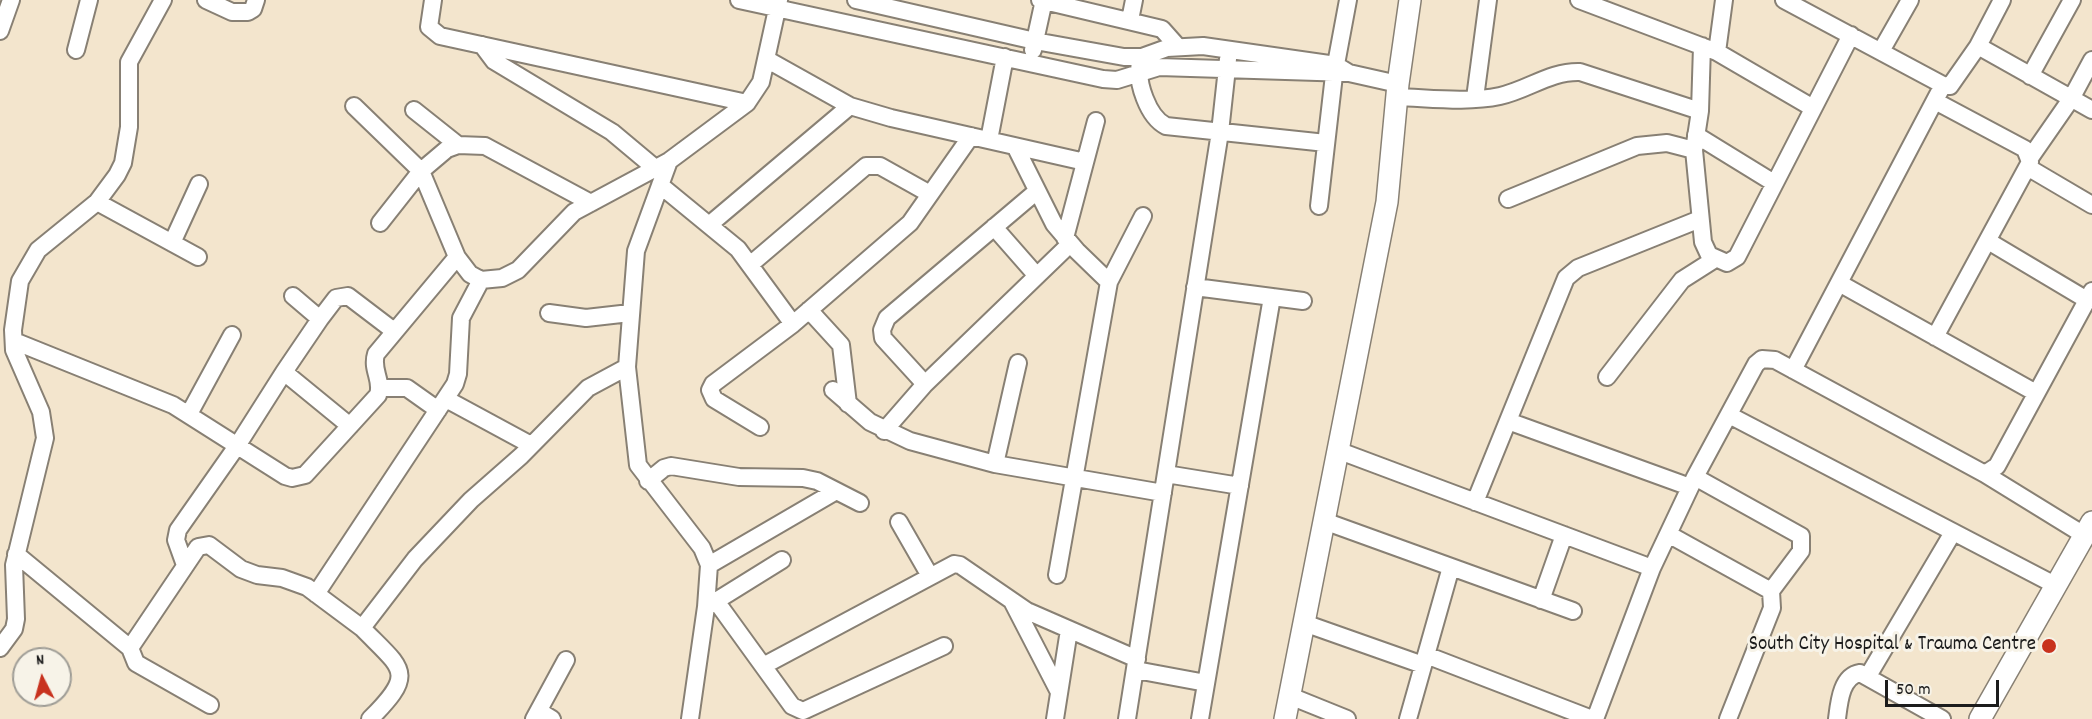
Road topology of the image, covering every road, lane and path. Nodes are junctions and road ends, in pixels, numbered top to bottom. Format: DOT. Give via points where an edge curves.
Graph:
graph roads {
  1 [pos="11,0"];
  2 [pos="89,0"];
  3 [pos="163,0"];
  4 [pos="206,0"];
  5 [pos="256,0"];
  6 [pos="433,0"];
  7 [pos="739,0"];
  8 [pos="856,0"];
  9 [pos="1043,0"];
  10 [pos="1134,0"];
  11 [pos="1410,0"];
  12 [pos="1488,0"];
  13 [pos="1579,0"];
  14 [pos="1724,0"];
  15 [pos="1784,0"];
  16 [pos="1910,0"];
  17 [pos="2002,0"];
  18 [pos="2072,0"];
  19 [pos="1342,1"];
  20 [pos="778,4"];
  21 [pos="1130,20"];
  22 [pos="0,31"];
  23 [pos="1851,35"];
  24 [pos="1035,40"];
  25 [pos="482,45"];
  26 [pos="1178,46"];
  27 [pos="1978,46"];
  28 [pos="1230,49"];
  29 [pos="1709,49"];
  30 [pos="76,50"];
  31 [pos="1881,51"];
  32 [pos="1005,57"];
  33 [pos="1142,57"];
  34 [pos="766,59"];
  35 [pos="2092,60"];
  36 [pos="1031,63"];
  37 [pos="1227,67"];
  38 [pos="1340,71"];
  39 [pos="1138,74"];
  40 [pos="2030,76"];
  41 [pos="1943,85"];
  42 [pos="1398,91"];
  43 [pos="1475,98"];
  44 [pos="2071,99"];
  45 [pos="1935,101"];
  46 [pos="747,103"];
  47 [pos="354,106"];
  48 [pos="850,106"];
  49 [pos="1813,108"];
  50 [pos="414,110"];
  51 [pos="2092,110"];
  52 [pos="1700,111"];
  53 [pos="1096,122"];
  54 [pos="1220,132"];
  55 [pos="971,136"];
  56 [pos="989,140"];
  57 [pos="1695,142"];
  58 [pos="1326,143"];
  59 [pos="458,144"];
  60 [pos="1015,146"];
  61 [pos="1085,162"];
  62 [pos="2029,163"];
  63 [pos="662,164"];
  64 [pos="421,171"];
  65 [pos="1774,183"];
  66 [pos="199,184"];
  67 [pos="660,185"];
  68 [pos="1038,191"];
  69 [pos="930,194"];
  70 [pos="1508,199"];
  71 [pos="97,202"];
  72 [pos="591,203"];
  73 [pos="2092,205"];
  74 [pos="1319,206"];
  75 [pos="1143,216"];
  76 [pos="1700,219"];
  77 [pos="380,224"];
  78 [pos="709,225"];
  79 [pos="994,227"];
  80 [pos="1068,241"];
  81 [pos="1988,242"];
  82 [pos="172,243"];
  83 [pos="198,257"];
  84 [pos="457,257"];
  85 [pos="1715,259"];
  86 [pos="751,264"];
  87 [pos="1037,276"];
  88 [pos="481,280"];
  89 [pos="1109,282"];
  90 [pos="1839,283"];
  91 [pos="1196,287"];
  92 [pos="2091,293"];
  93 [pos="293,296"];
  94 [pos="1272,297"];
  95 [pos="1303,301"];
  96 [pos="809,310"];
  97 [pos="549,313"];
  98 [pos="630,313"];
  99 [pos="320,319"];
  100 [pos="793,324"];
  101 [pos="394,331"];
  102 [pos="232,335"];
  103 [pos="1935,337"];
  104 [pos="9,348"];
  105 [pos="1018,363"];
  106 [pos="627,367"];
  107 [pos="1793,370"];
  108 [pos="284,372"];
  109 [pos="1607,377"];
  110 [pos="925,384"];
  111 [pos="380,388"];
  112 [pos="833,390"];
  113 [pos="2036,393"];
  114 [pos="848,404"];
  115 [pos="442,405"];
  116 [pos="189,414"];
  117 [pos="1729,415"];
  118 [pos="1508,421"];
  119 [pos="350,426"];
  120 [pos="760,427"];
  121 [pos="884,431"];
  122 [pos="531,445"];
  123 [pos="237,446"];
  124 [pos="1337,450"];
  125 [pos="995,464"];
  126 [pos="1166,474"];
  127 [pos="1985,474"];
  128 [pos="1075,478"];
  129 [pos="648,480"];
  130 [pos="1693,482"];
  131 [pos="1240,486"];
  132 [pos="836,491"];
  133 [pos="1163,493"];
  134 [pos="1475,502"];
  135 [pos="861,503"];
  136 [pos="1324,520"];
  137 [pos="899,522"];
  138 [pos="2088,529"];
  139 [pos="1668,534"];
  140 [pos="1952,534"];
  141 [pos="1564,535"];
  142 [pos="16,554"];
  143 [pos="782,560"];
  144 [pos="185,565"];
  145 [pos="709,565"];
  146 [pos="1451,567"];
  147 [pos="1652,568"];
  148 [pos="1057,575"];
  149 [pos="930,576"];
  150 [pos="2055,585"];
  151 [pos="1771,591"];
  152 [pos="316,594"];
  153 [pos="1541,600"];
  154 [pos="1013,603"];
  155 [pos="711,604"];
  156 [pos="1573,611"];
  157 [pos="1304,623"];
  158 [pos="362,628"];
  159 [pos="1069,630"];
  160 [pos="3,639"];
  161 [pos="944,646"];
  162 [pos="130,648"];
  163 [pos="566,660"];
  164 [pos="1425,660"];
  165 [pos="1136,665"];
  166 [pos="763,666"];
  167 [pos="1868,676"];
  168 [pos="1206,682"];
  169 [pos="1059,692"];
  170 [pos="1290,696"];
  171 [pos="210,705"];
  172 [pos="542,716"];
  173 [pos="370,719"];
  174 [pos="690,719"];
  175 [pos="1055,719"];
  176 [pos="1127,719"];
  177 [pos="1200,719"];
  178 [pos="1285,719"];
  179 [pos="1347,719"];
  180 [pos="1408,719"];
  181 [pos="1594,719"];
  182 [pos="1728,719"];
  183 [pos="1837,719"];
  184 [pos="1942,719"];
  185 [pos="1980,719"];
  1 -- 22 [label="street"];
  2 -- 30 [label="street"];
  3 -- 71 [label="street" via="129,62 130,113 123,163"];
  4 -- 5 [label="street" via="242,13 253,9"];
  6 -- 25 [label="street" via="428,20 434,33"];
  7 -- 20 [label="street"];
  8 -- 24 [label="street"];
  9 -- 21 [label="street"];
  9 -- 24 [label="street"];
  10 -- 21 [label="street"];
  11 -- 42 [label="street"];
  12 -- 43 [label="street"];
  13 -- 29 [label="street"];
  14 -- 29 [label="street"];
  15 -- 23 [label="street"];
  16 -- 31 [label="street"];
  17 -- 27 [label="street"];
  18 -- 40 [label="street"];
  19 -- 38 [label="street"];
  20 -- 32 [label="street"];
  20 -- 34 [label="street"];
  21 -- 26 [label="street" via="1162,29"];
  23 -- 31 [label="street"];
  23 -- 49 [label="street"];
  24 -- 33 [label="street"];
  24 -- 36 [label="street"];
  25 -- 46 [label="street"];
  25 -- 63 [label="street" via="494,62"];
  26 -- 28 [label="street"];
  26 -- 33 [label="street"];
  27 -- 40 [label="street"];
  27 -- 41 [label="street" via="1955,81 1950,86"];
  28 -- 37 [label="street"];
  28 -- 38 [label="street"];
  29 -- 49 [label="street"];
  29 -- 52 [label="street"];
  31 -- 41 [label="street"];
  32 -- 36 [label="street"];
  32 -- 56 [label="street"];
  33 -- 39 [label="street"];
  34 -- 46 [label="street" via="761,82"];
  34 -- 48 [label="street"];
  35 -- 44 [label="street"];
  36 -- 39 [label="street" via="1103,79"];
  37 -- 38 [label="street"];
  37 -- 39 [label="street" via="1159,67"];
  37 -- 54 [label="street"];
  38 -- 42 [label="street" via="1373,79"];
  38 -- 58 [label="street"];
  39 -- 54 [label="street" via="1153,116 1160,123"];
  40 -- 44 [label="street"];
  41 -- 45 [label="street"];
  42 -- 43 [label="street"];
  42 -- 124 [label="street" via="1387,202"];
  43 -- 52 [label="street" via="1504,95 1566,72 1580,72"];
  44 -- 51 [label="street"];
  44 -- 62 [label="street"];
  45 -- 62 [label="street" via="2025,149"];
  45 -- 90 [label="street"];
  46 -- 63 [label="street"];
  47 -- 64 [label="street"];
  48 -- 55 [label="street"];
  48 -- 78 [label="street"];
  49 -- 65 [label="street"];
  50 -- 59 [label="street"];
  52 -- 57 [label="street"];
  53 -- 61 [label="street"];
  54 -- 58 [label="street"];
  54 -- 91 [label="street"];
  55 -- 56 [label="street"];
  55 -- 69 [label="street"];
  56 -- 60 [label="street"];
  57 -- 65 [label="street"];
  57 -- 70 [label="street" via="1637,146"];
  57 -- 76 [label="street"];
  58 -- 74 [label="street"];
  59 -- 64 [label="street"];
  59 -- 72 [label="street" via="485,146"];
  60 -- 61 [label="street"];
  60 -- 68 [label="street"];
  61 -- 80 [label="street"];
  62 -- 73 [label="street"];
  62 -- 81 [label="street"];
  63 -- 67 [label="street"];
  63 -- 72 [label="street"];
  64 -- 77 [label="street"];
  64 -- 84 [label="street"];
  65 -- 85 [label="street" via="1737,257 1727,263"];
  66 -- 82 [label="street"];
  67 -- 78 [label="street"];
  67 -- 98 [label="street" via="636,251"];
  68 -- 79 [label="street"];
  68 -- 80 [label="street" via="1054,225"];
  69 -- 86 [label="street" via="880,166 866,166"];
  69 -- 96 [label="street" via="898,234"];
  71 -- 82 [label="street"];
  71 -- 104 [label="street" via="52,236 28,264 16,297"];
  72 -- 88 [label="street" via="565,219 518,270 502,278"];
  75 -- 89 [label="street"];
  76 -- 85 [label="street" via="1705,249"];
  76 -- 118 [label="street" via="1566,278"];
  78 -- 86 [label="street"];
  79 -- 87 [label="street"];
  79 -- 110 [label="street" via="884,324 884,338"];
  80 -- 87 [label="street"];
  80 -- 89 [label="street"];
  81 -- 92 [label="street"];
  81 -- 103 [label="street"];
  82 -- 83 [label="street"];
  84 -- 88 [label="street" via="470,274"];
  84 -- 101 [label="street"];
  85 -- 109 [label="street" via="1682,280"];
  86 -- 100 [label="street"];
  87 -- 110 [label="street"];
  88 -- 115 [label="street" via="461,318 458,374"];
  89 -- 128 [label="street"];
  90 -- 103 [label="street"];
  90 -- 107 [label="street"];
  91 -- 94 [label="street"];
  91 -- 126 [label="street"];
  92 -- 113 [label="street"];
  93 -- 99 [label="street"];
  94 -- 95 [label="street"];
  94 -- 131 [label="street"];
  96 -- 100 [label="street"];
  96 -- 114 [label="street" via="841,345"];
  97 -- 98 [label="street" via="586,318"];
  98 -- 106 [label="street"];
  99 -- 101 [label="street" via="336,298 348,296"];
  99 -- 108 [label="street"];
  100 -- 120 [label="street" via="710,390 714,399"];
  101 -- 111 [label="street" via="373,362"];
  102 -- 116 [label="street"];
  103 -- 113 [label="street"];
  104 -- 116 [label="street" via="160,399"];
  104 -- 142 [label="street" via="41,412 45,438"];
  105 -- 125 [label="street"];
  106 -- 122 [label="street" via="588,388"];
  106 -- 129 [label="street" via="635,457"];
  107 -- 117 [label="street" via="1775,360 1762,359"];
  107 -- 127 [label="street"];
  108 -- 119 [label="street"];
  108 -- 123 [label="street"];
  110 -- 121 [label="street"];
  111 -- 115 [label="street" via="407,388"];
  111 -- 119 [label="street"];
  112 -- 114 [label="street"];
  113 -- 127 [label="street" via="1997,465"];
  114 -- 121 [label="street"];
  115 -- 122 [label="street"];
  115 -- 152 [label="street"];
  116 -- 123 [label="street"];
  117 -- 130 [label="street"];
  117 -- 140 [label="street"];
  118 -- 130 [label="street"];
  118 -- 134 [label="street"];
  119 -- 123 [label="street" via="298,478 285,476"];
  121 -- 125 [label="street"];
  122 -- 158 [label="street" via="415,559"];
  123 -- 144 [label="street" via="176,535"];
  124 -- 134 [label="street"];
  124 -- 136 [label="street"];
  125 -- 128 [label="street"];
  126 -- 131 [label="street"];
  126 -- 133 [label="street"];
  127 -- 138 [label="street"];
  128 -- 133 [label="street"];
  128 -- 148 [label="street"];
  129 -- 132 [label="street" via="664,468 678,466 739,477 803,478"];
  129 -- 145 [label="street" via="702,548"];
  130 -- 139 [label="street"];
  130 -- 151 [label="street" via="1801,536 1801,551"];
  131 -- 168 [label="street"];
  132 -- 135 [label="street"];
  132 -- 145 [label="street"];
  133 -- 165 [label="street"];
  134 -- 141 [label="street"];
  136 -- 146 [label="street"];
  136 -- 157 [label="street"];
  137 -- 149 [label="street"];
  138 -- 150 [label="street"];
  139 -- 147 [label="street"];
  139 -- 151 [label="street"];
  140 -- 150 [label="street"];
  140 -- 167 [label="street"];
  141 -- 147 [label="street"];
  141 -- 153 [label="street"];
  142 -- 160 [label="street" via="16,619"];
  142 -- 162 [label="street"];
  143 -- 155 [label="street"];
  144 -- 152 [label="street" via="198,547 209,545 241,569 294,581"];
  144 -- 162 [label="street"];
  145 -- 155 [label="street"];
  146 -- 153 [label="street"];
  146 -- 164 [label="street"];
  147 -- 181 [label="street"];
  149 -- 154 [label="street" via="954,564 960,565"];
  149 -- 166 [label="street"];
  150 -- 185 [label="street"];
  151 -- 182 [label="street" via="1772,608"];
  152 -- 158 [label="street"];
  153 -- 156 [label="street"];
  154 -- 159 [label="street"];
  154 -- 169 [label="street"];
  155 -- 166 [label="street"];
  155 -- 174 [label="street"];
  157 -- 164 [label="street"];
  157 -- 170 [label="street"];
  158 -- 173 [label="street" via="399,666 401,675 393,696"];
  159 -- 165 [label="street"];
  159 -- 169 [label="street"];
  161 -- 166 [label="street" via="803,711 792,706"];
  162 -- 171 [label="street" via="136,663"];
  163 -- 172 [label="street"];
  164 -- 180 [label="street"];
  164 -- 181 [label="street"];
  165 -- 168 [label="street"];
  165 -- 176 [label="street"];
  167 -- 183 [label="street" via="1853,674 1848,680"];
  167 -- 184 [label="street"];
  168 -- 177 [label="street"];
  169 -- 175 [label="street"];
  170 -- 178 [label="street"];
  170 -- 179 [label="street"];
}
